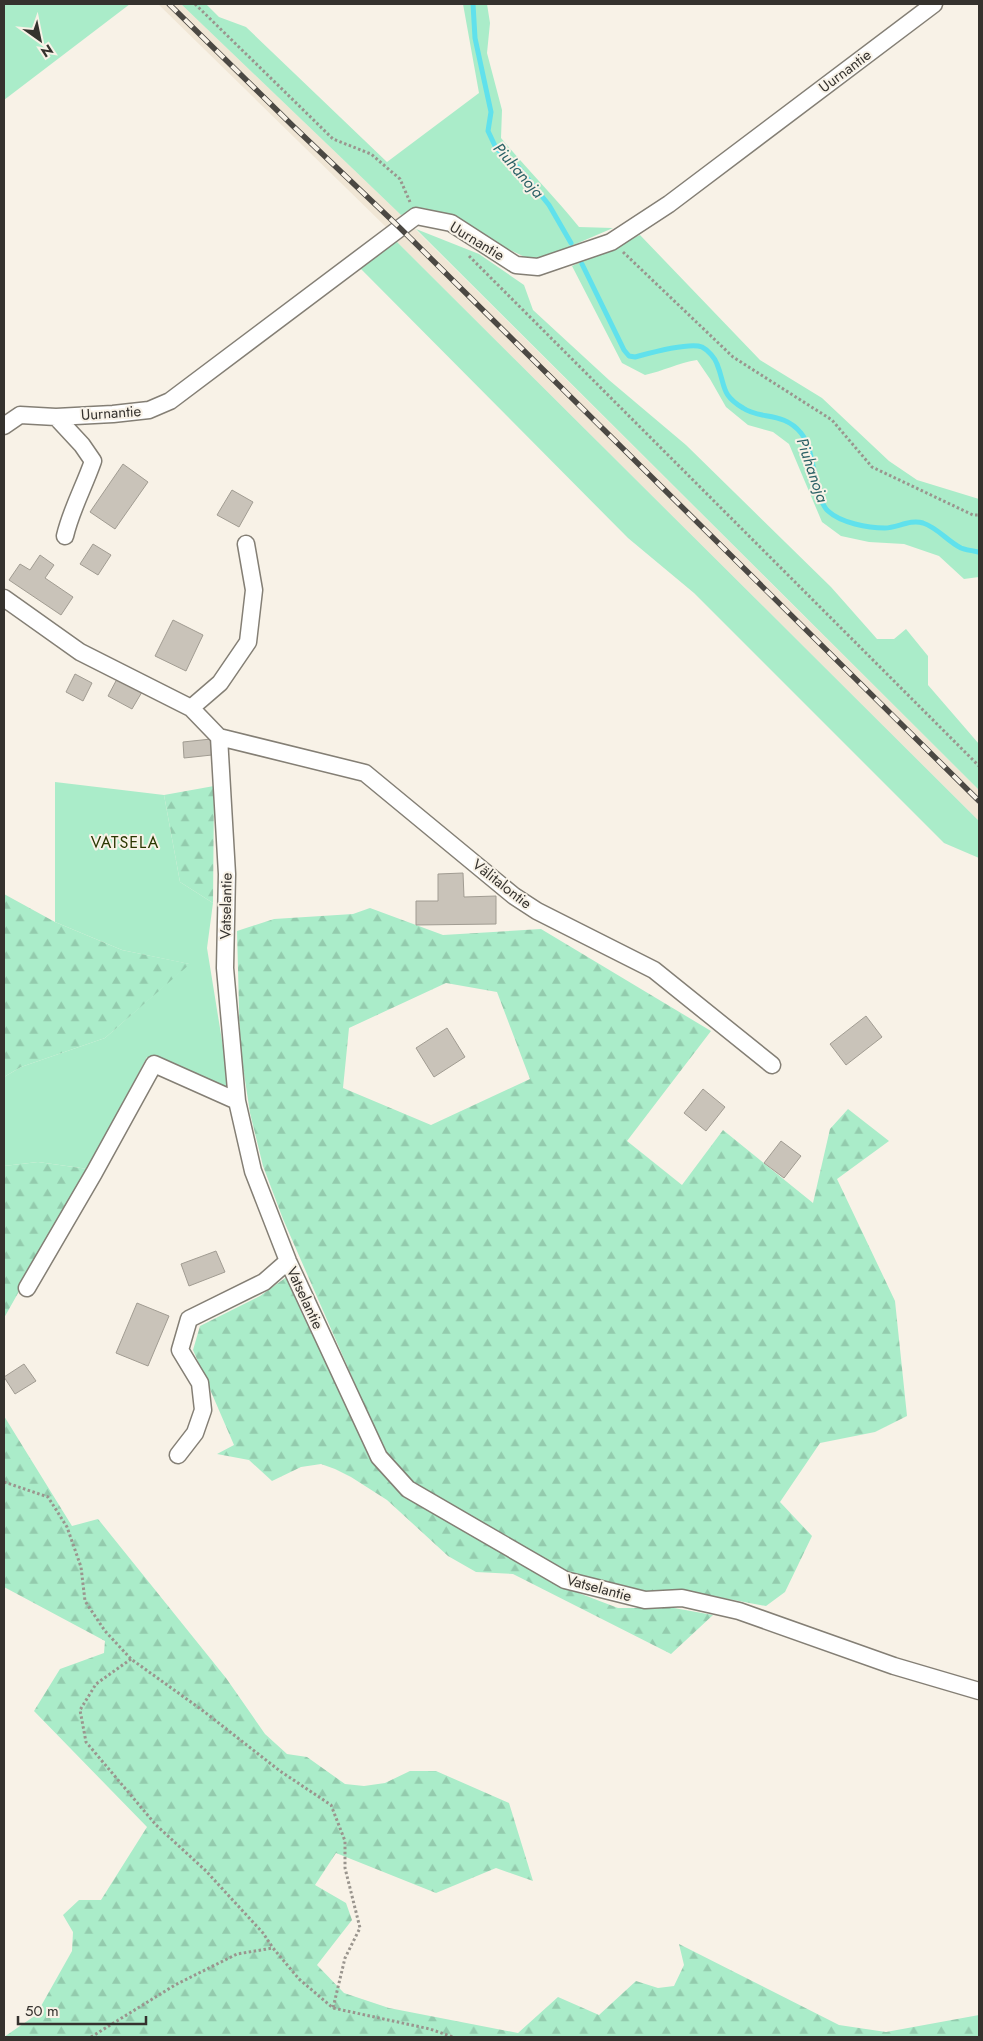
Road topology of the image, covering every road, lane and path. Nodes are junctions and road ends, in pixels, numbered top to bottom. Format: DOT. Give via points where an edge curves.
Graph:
graph roads {
  1 [pos="195,4"];
  2 [pos="934,4"];
  3 [pos="416,216"];
  4 [pos="612,242"];
  5 [pos="467,254"];
  6 [pos="56,417"];
  7 [pos="4,426"];
  8 [pos="979,515"];
  9 [pos="65,536"];
  10 [pos="246,544"];
  11 [pos="4,598"];
  12 [pos="190,708"];
  13 [pos="219,738"];
  14 [pos="979,766"];
  15 [pos="772,1066"];
  16 [pos="237,1101"];
  17 [pos="288,1261"];
  18 [pos="27,1288"];
  19 [pos="178,1454"];
  20 [pos="4,1482"];
  21 [pos="132,1660"];
  22 [pos="979,1691"];
  23 [pos="272,1948"];
  24 [pos="332,2008"];
  25 [pos="91,2037"];
  26 [pos="452,2037"];
  1 -- 3 [label="path" via="333,139 371,154 400,179"];
  2 -- 4 [label="street, Uurnantie" via="669,204"];
  3 -- 4 [label="street, Uurnantie" via="451,223 516,265 538,266"];
  3 -- 6 [label="street, Uurnantie" via="170,401 149,410"];
  4 -- 8 [label="path" via="733,357 832,420 872,467"];
  5 -- 14 [label="path"];
  6 -- 7 [label="street, Uurnantie" via="20,414"];
  6 -- 9 [label="street" via="93,461 70,515"];
  10 -- 12 [label="street" via="254,590 248,642 220,683"];
  11 -- 12 [label="street" via="80,652"];
  12 -- 13 [label="street"];
  13 -- 15 [label="street, Välitalontie" via="365,773 514,896 537,911 654,970"];
  13 -- 16 [label="street, Vatselantie" via="227,874 225,968"];
  16 -- 17 [label="street, Vatselantie" via="253,1171"];
  16 -- 18 [label="street" via="154,1064"];
  17 -- 19 [label="street" via="264,1282 189,1319 180,1350 200,1383 202,1410 195,1433"];
  17 -- 22 [label="street, Vatselantie" via="378,1457 408,1489 565,1580 645,1600 682,1598 739,1611 894,1666"];
  20 -- 21 [label="path" via="48,1497 67,1527 81,1567 86,1601 105,1631"];
  21 -- 23 [label="path" via="96,1684 80,1710 86,1742 156,1825 206,1871 263,1933"];
  21 -- 24 [label="path" via="280,1772 331,1805 345,1840 345,1868 360,1928 345,1958"];
  23 -- 24 [label="path" via="299,1979"];
  23 -- 25 [label="path" via="237,1954 175,1985"];
  24 -- 26 [label="path" via="430,2029"];
}
